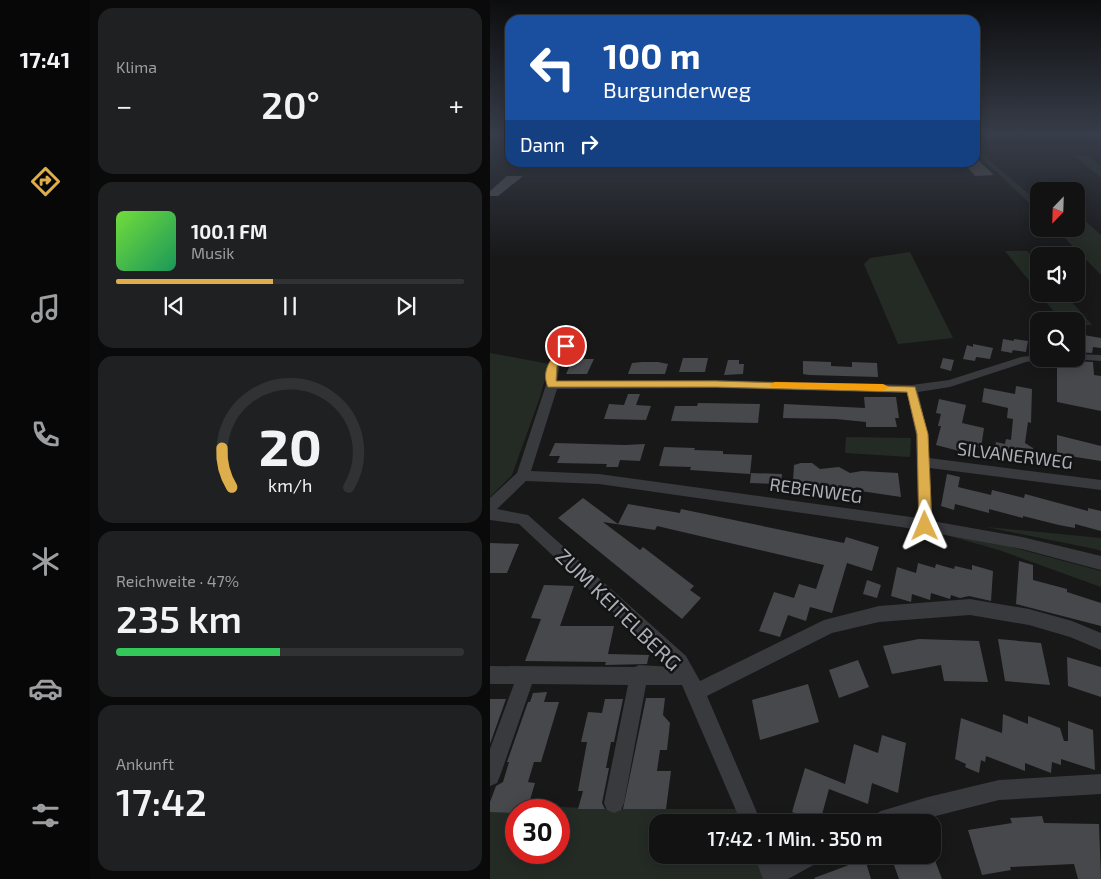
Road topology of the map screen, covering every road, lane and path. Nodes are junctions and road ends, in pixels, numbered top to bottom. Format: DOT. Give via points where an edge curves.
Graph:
graph roads {
  1 [pos="566,346"];
  2 [pos="1085,357"];
  3 [pos="1101,358"];
  4 [pos="1030,359"];
  5 [pos="552,384"];
  6 [pos="912,389"];
  7 [pos="924,462"];
  8 [pos="523,476"];
  9 [pos="1101,485"];
  10 [pos="490,507"];
  11 [pos="490,514"];
  12 [pos="925,526"];
  13 [pos="1101,563"];
  14 [pos="1101,642"];
  15 [pos="639,674"];
  16 [pos="490,675"];
  17 [pos="526,675"];
  18 [pos="692,684"];
  19 [pos="490,776"];
  20 [pos="1101,784"];
  21 [pos="614,803"];
  22 [pos="748,814"];
  23 [pos="906,814"];
  24 [pos="768,864"];
  25 [pos="795,864"];
  26 [pos="774,877"];
  1 -- 5 [label="street" via="552,366"];
  2 -- 3 [label="street"];
  4 -- 6 [label="street" via="950,383"];
  5 -- 6 [label="street"];
  5 -- 8 [label="street"];
  6 -- 7 [label="street" via="922,434"];
  7 -- 9 [label="street, SILVANERWEG"];
  7 -- 12 [label="street"];
  8 -- 10 [label="street"];
  8 -- 12 [label="street, REBENWEG" via="599,479"];
  11 -- 18 [label="street, ZUM KEITELBERG" via="523,518 680,662"];
  12 -- 13 [label="street, REBENWEG" via="1022,543"];
  14 -- 18 [label="street" via="1072,629 970,607 879,614 830,626"];
  15 -- 17 [label="street"];
  15 -- 18 [label="street"];
  15 -- 21 [label="street"];
  16 -- 17 [label="street"];
  17 -- 19 [label="street"];
  18 -- 22 [label="street, ZUM KEITELBERG"];
  20 -- 23 [label="street" via="1000,790"];
  24 -- 26 [label="street"];
  25 -- 26 [label="street"];
}
